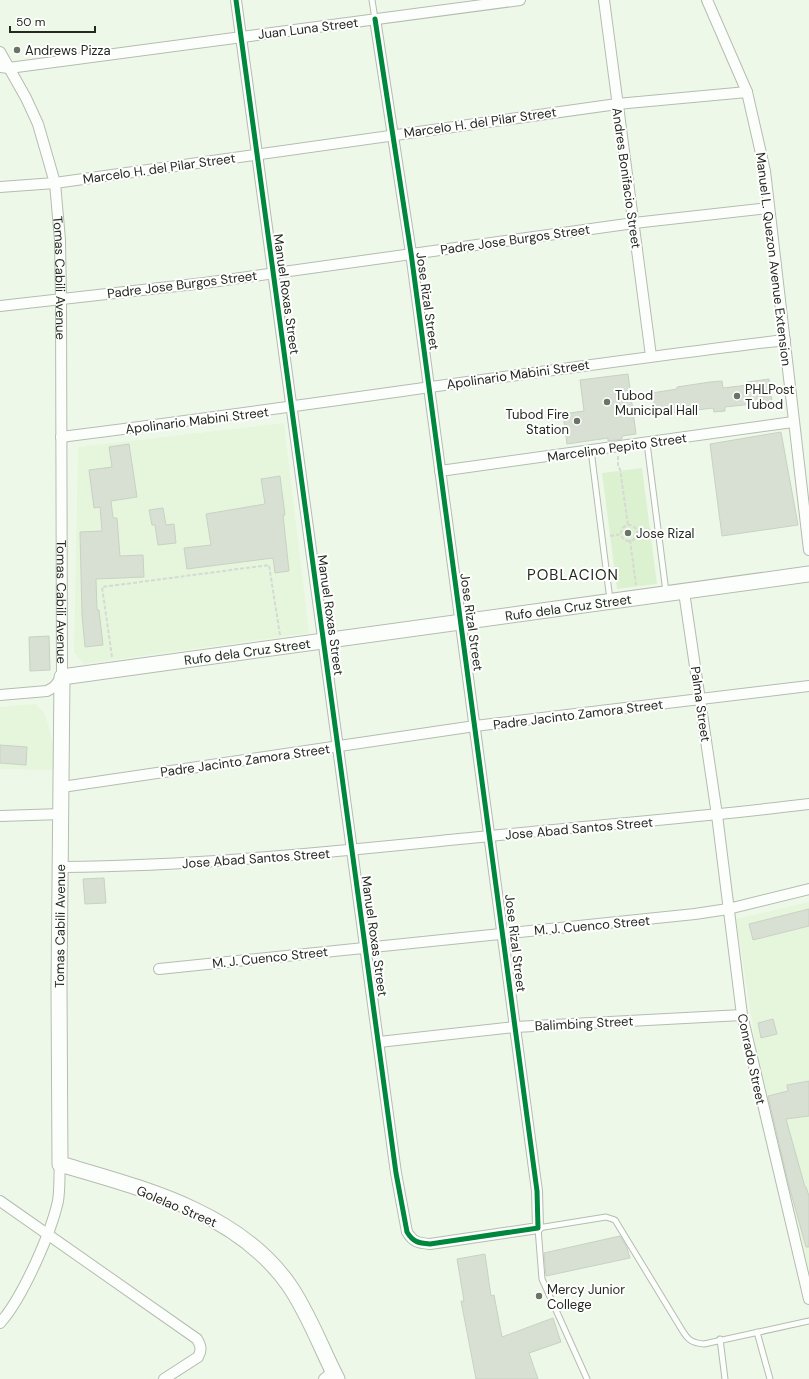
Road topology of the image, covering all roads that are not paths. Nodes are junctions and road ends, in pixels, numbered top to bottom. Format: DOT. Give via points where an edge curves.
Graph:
graph roads {
  1 [pos="236,0"];
  2 [pos="372,0"];
  3 [pos="520,0"];
  4 [pos="604,0"];
  5 [pos="707,0"];
  6 [pos="375,20"];
  7 [pos="241,36"];
  8 [pos="0,52"];
  9 [pos="5,68"];
  10 [pos="746,92"];
  11 [pos="616,104"];
  12 [pos="393,134"];
  13 [pos="257,154"];
  14 [pos="55,183"];
  15 [pos="0,188"];
  16 [pos="769,208"];
  17 [pos="634,222"];
  18 [pos="411,253"];
  19 [pos="273,272"];
  20 [pos="61,299"];
  21 [pos="0,306"];
  22 [pos="785,340"];
  23 [pos="651,356"];
  24 [pos="429,387"];
  25 [pos="291,408"];
  26 [pos="793,422"];
  27 [pos="61,438"];
  28 [pos="647,443"];
  29 [pos="591,450"];
  30 [pos="440,471"];
  31 [pos="809,550"];
  32 [pos="809,574"];
  33 [pos="684,592"];
  34 [pos="667,594"];
  35 [pos="610,602"];
  36 [pos="460,621"];
  37 [pos="323,641"];
  38 [pos="62,677"];
  39 [pos="809,686"];
  40 [pos="0,695"];
  41 [pos="700,699"];
  42 [pos="475,726"];
  43 [pos="339,746"];
  44 [pos="62,787"];
  45 [pos="809,804"];
  46 [pos="62,814"];
  47 [pos="717,815"];
  48 [pos="0,816"];
  49 [pos="491,836"];
  50 [pos="353,851"];
  51 [pos="61,867"];
  52 [pos="809,889"];
  53 [pos="728,909"];
  54 [pos="504,933"];
  55 [pos="365,947"];
  56 [pos="159,969"];
  57 [pos="742,1015"];
  58 [pos="515,1027"];
  59 [pos="379,1042"];
  60 [pos="60,1164"];
  61 [pos="0,1202"];
  62 [pos="538,1228"];
  63 [pos="48,1235"];
  64 [pos="809,1299"];
  65 [pos="809,1321"];
  66 [pos="0,1323"];
  67 [pos="757,1332"];
  68 [pos="720,1339"];
  69 [pos="331,1376"];
  70 [pos="164,1379"];
  71 [pos="587,1379"];
  72 [pos="725,1379"];
  73 [pos="770,1379"];
  1 -- 7 [label="street, Manuel Roxas Street"];
  2 -- 6 [label="lane"];
  3 -- 6 [label="street, Juan Luna Street"];
  4 -- 11 [label="street, Andres Bonifacio Street"];
  5 -- 10 [label="street, Manuel L. Quezon Avenue Extension"];
  6 -- 7 [label="street, Juan Luna Street"];
  6 -- 12 [label="street, Jose Rizal Street"];
  7 -- 9 [label="street, Juan Luna Street"];
  7 -- 13 [label="street, Manuel Roxas Street"];
  8 -- 9 [label="street, Tomas Cabili Avenue"];
  9 -- 14 [label="street, Tomas Cabili Avenue" via="26,98 38,124"];
  10 -- 11 [label="street, Marcelo H. del Pilar Street"];
  10 -- 16 [label="street, Manuel L. Quezon Avenue Extension" via="765,171"];
  11 -- 12 [label="street, Marcelo H. del Pilar Street"];
  11 -- 17 [label="street, Andres Bonifacio Street"];
  12 -- 13 [label="street, Marcelo H. del Pilar Street"];
  12 -- 18 [label="street, Jose Rizal Street"];
  13 -- 14 [label="street, Marcelo H. del Pilar Street"];
  13 -- 19 [label="street, Manuel Roxas Street"];
  14 -- 15 [label="street, Marcelo H. del Pilar Street"];
  14 -- 20 [label="street, Tomas Cabili Avenue" via="60,240"];
  16 -- 17 [label="street, Padre Jose Burgos Street"];
  16 -- 22 [label="street, Manuel L. Quezon Avenue Extension"];
  17 -- 18 [label="street, Padre Jose Burgos Street"];
  17 -- 23 [label="street, Andres Bonifacio Street"];
  18 -- 19 [label="street, Padre Jose Burgos Street"];
  18 -- 24 [label="street, Jose Rizal Street"];
  19 -- 20 [label="street, Padre Jose Burgos Street" via="204,283"];
  19 -- 25 [label="street, Manuel Roxas Street"];
  20 -- 21 [label="street, Padre Jose Burgos Street"];
  20 -- 27 [label="street, Tomas Cabili Avenue"];
  22 -- 23 [label="street, Apolinario Mabini Street"];
  22 -- 26 [label="street, Manuel L. Quezon Avenue Extension"];
  23 -- 24 [label="street, Apolinario Mabini Street"];
  24 -- 25 [label="street, Apolinario Mabini Street"];
  24 -- 30 [label="street, Jose Rizal Street"];
  25 -- 27 [label="street, Apolinario Mabini Street"];
  25 -- 37 [label="street, Manuel Roxas Street"];
  26 -- 28 [label="street, Marcelino Pepito Street"];
  26 -- 31 [label="street, Manuel L. Quezon Avenue Extension"];
  27 -- 38 [label="street, Tomas Cabili Avenue"];
  28 -- 29 [label="street, Marcelino Pepito Street"];
  28 -- 34 [label="lane"];
  29 -- 30 [label="street, Marcelino Pepito Street"];
  29 -- 35 [label="lane"];
  30 -- 36 [label="street, Jose Rizal Street"];
  32 -- 33 [label="street, Rufo dela Cruz Street"];
  33 -- 34 [label="street, Rufo dela Cruz Street"];
  33 -- 41 [label="street, Palma Street"];
  34 -- 35 [label="street, Rufo dela Cruz Street"];
  35 -- 36 [label="street, Rufo dela Cruz Street"];
  36 -- 37 [label="street, Rufo dela Cruz Street"];
  36 -- 42 [label="street, Jose Rizal Street"];
  37 -- 38 [label="street, Rufo dela Cruz Street"];
  37 -- 43 [label="street, Manuel Roxas Street"];
  38 -- 40 [label="street" via="47,691"];
  38 -- 44 [label="street, Tomas Cabili Avenue"];
  39 -- 41 [label="street, Padre Jacinto Zamora Street"];
  41 -- 42 [label="street, Padre Jacinto Zamora Street"];
  41 -- 47 [label="street, Palma Street"];
  42 -- 43 [label="street, Padre Jacinto Zamora Street"];
  42 -- 49 [label="street, Jose Rizal Street"];
  43 -- 44 [label="street, Padre Jacinto Zamora Street"];
  43 -- 50 [label="street, Manuel Roxas Street"];
  44 -- 46 [label="street, Tomas Cabili Avenue"];
  45 -- 47 [label="street, Jose Abad Santos Street"];
  46 -- 48 [label="street"];
  46 -- 51 [label="street, Tomas Cabili Avenue"];
  47 -- 49 [label="street, Jose Abad Santos Street"];
  47 -- 53 [label="street, Conrado Street"];
  49 -- 50 [label="street, Jose Abad Santos Street"];
  49 -- 54 [label="street, Jose Rizal Street"];
  50 -- 51 [label="street, Jose Abad Santos Street" via="162,865"];
  50 -- 55 [label="street, Manuel Roxas Street"];
  51 -- 60 [label="street, Tomas Cabili Avenue"];
  52 -- 53 [label="street, M. J. Cuenco Street"];
  53 -- 54 [label="street, M. J. Cuenco Street"];
  53 -- 57 [label="street, Conrado Street"];
  54 -- 55 [label="street, M. J. Cuenco Street"];
  54 -- 58 [label="street, Jose Rizal Street"];
  55 -- 56 [label="street, M. J. Cuenco Street"];
  55 -- 59 [label="street, Manuel Roxas Street"];
  57 -- 58 [label="street, Balimbing Street"];
  57 -- 64 [label="street, Conrado Street"];
  58 -- 59 [label="street, Balimbing Street"];
  58 -- 62 [label="street, Jose Rizal Street" via="537,1191"];
  59 -- 62 [label="street, Manuel Roxas Street" via="396,1173 407,1232 411,1240 430,1244"];
  60 -- 63 [label="street" via="58,1199"];
  60 -- 69 [label="street, Golelao Street" via="153,1194 196,1211 222,1224 249,1243 266,1257 289,1285 311,1323"];
  61 -- 63 [label="street"];
  62 -- 68 [label="lane" via="606,1217 615,1220 687,1339 704,1344"];
  62 -- 71 [label="lane" via="542,1278"];
  63 -- 66 [label="street" via="14,1303"];
  63 -- 70 [label="street" via="197,1339 201,1345 198,1357"];
  65 -- 67 [label="lane"];
  67 -- 68 [label="lane"];
  67 -- 73 [label="lane"];
  68 -- 72 [label="lane"];
}
